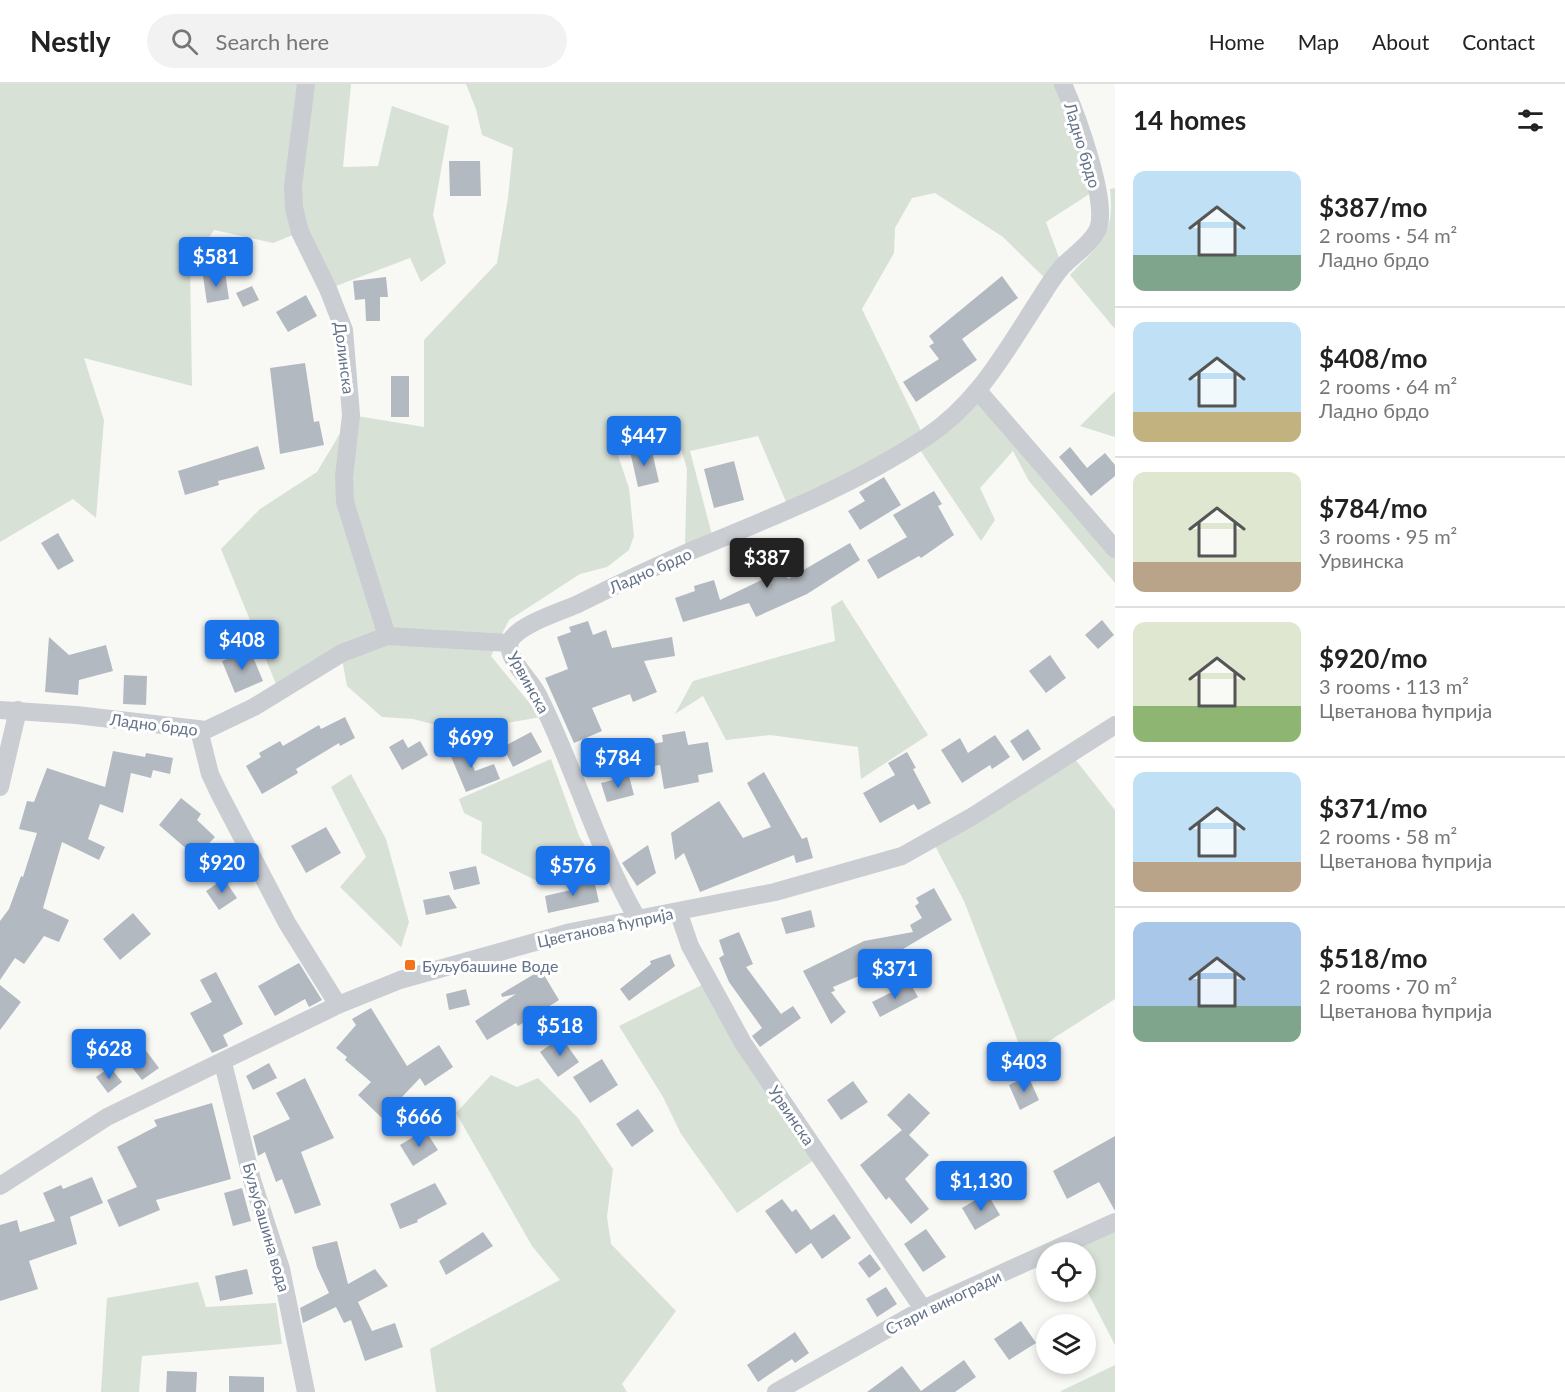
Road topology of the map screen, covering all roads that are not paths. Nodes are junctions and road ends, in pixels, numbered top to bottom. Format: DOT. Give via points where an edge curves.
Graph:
graph roads {
  1 [pos="306,84"];
  2 [pos="1063,84"];
  3 [pos="979,392"];
  4 [pos="1115,549"];
  5 [pos="387,636"];
  6 [pos="509,643"];
  7 [pos="9,710"];
  8 [pos="1115,725"];
  9 [pos="199,730"];
  10 [pos="0,787"];
  11 [pos="678,912"];
  12 [pos="637,918"];
  13 [pos="338,1005"];
  14 [pos="223,1063"];
  15 [pos="0,1186"];
  16 [pos="1115,1222"];
  17 [pos="923,1309"];
  18 [pos="306,1392"];
  19 [pos="776,1392"];
  1 -- 5 [label="street, Долинска" via="293,186 294,208 300,232 344,330 351,415 345,502"];
  2 -- 3 [label="street, Ладно брдо" via="1087,149 1101,222 1097,232 1062,266"];
  3 -- 4 [label="street"];
  3 -- 6 [label="street, Ладно брдо" via="925,438 825,495 538,621 512,636"];
  5 -- 6 [label="street, Ладно брдо"];
  5 -- 9 [label="street, Ладно брдо" via="342,653 254,707 214,727"];
  6 -- 12 [label="street, Урвинска" via="512,656 552,723 595,834"];
  7 -- 9 [label="street, Ладно брдо"];
  7 -- 10 [label="street"];
  8 -- 11 [label="street, Цветанова ћуприја" via="973,816 902,856 776,892"];
  9 -- 13 [label="street" via="219,793 287,923"];
  11 -- 12 [label="street, Цветанова ћуприја"];
  11 -- 17 [label="street, Урвинска" via="690,946 743,1043"];
  12 -- 13 [label="street, Цветанова ћуприја" via="437,968"];
  13 -- 14 [label="street, Цветанова ћуприја"];
  14 -- 15 [label="street, Цветанова ћуприја" via="107,1117"];
  14 -- 18 [label="street, Буљубашина вода" via="252,1180 281,1269"];
  16 -- 17 [label="street, Стари виногради"];
  17 -- 19 [label="street, Стари виногради"];
}
